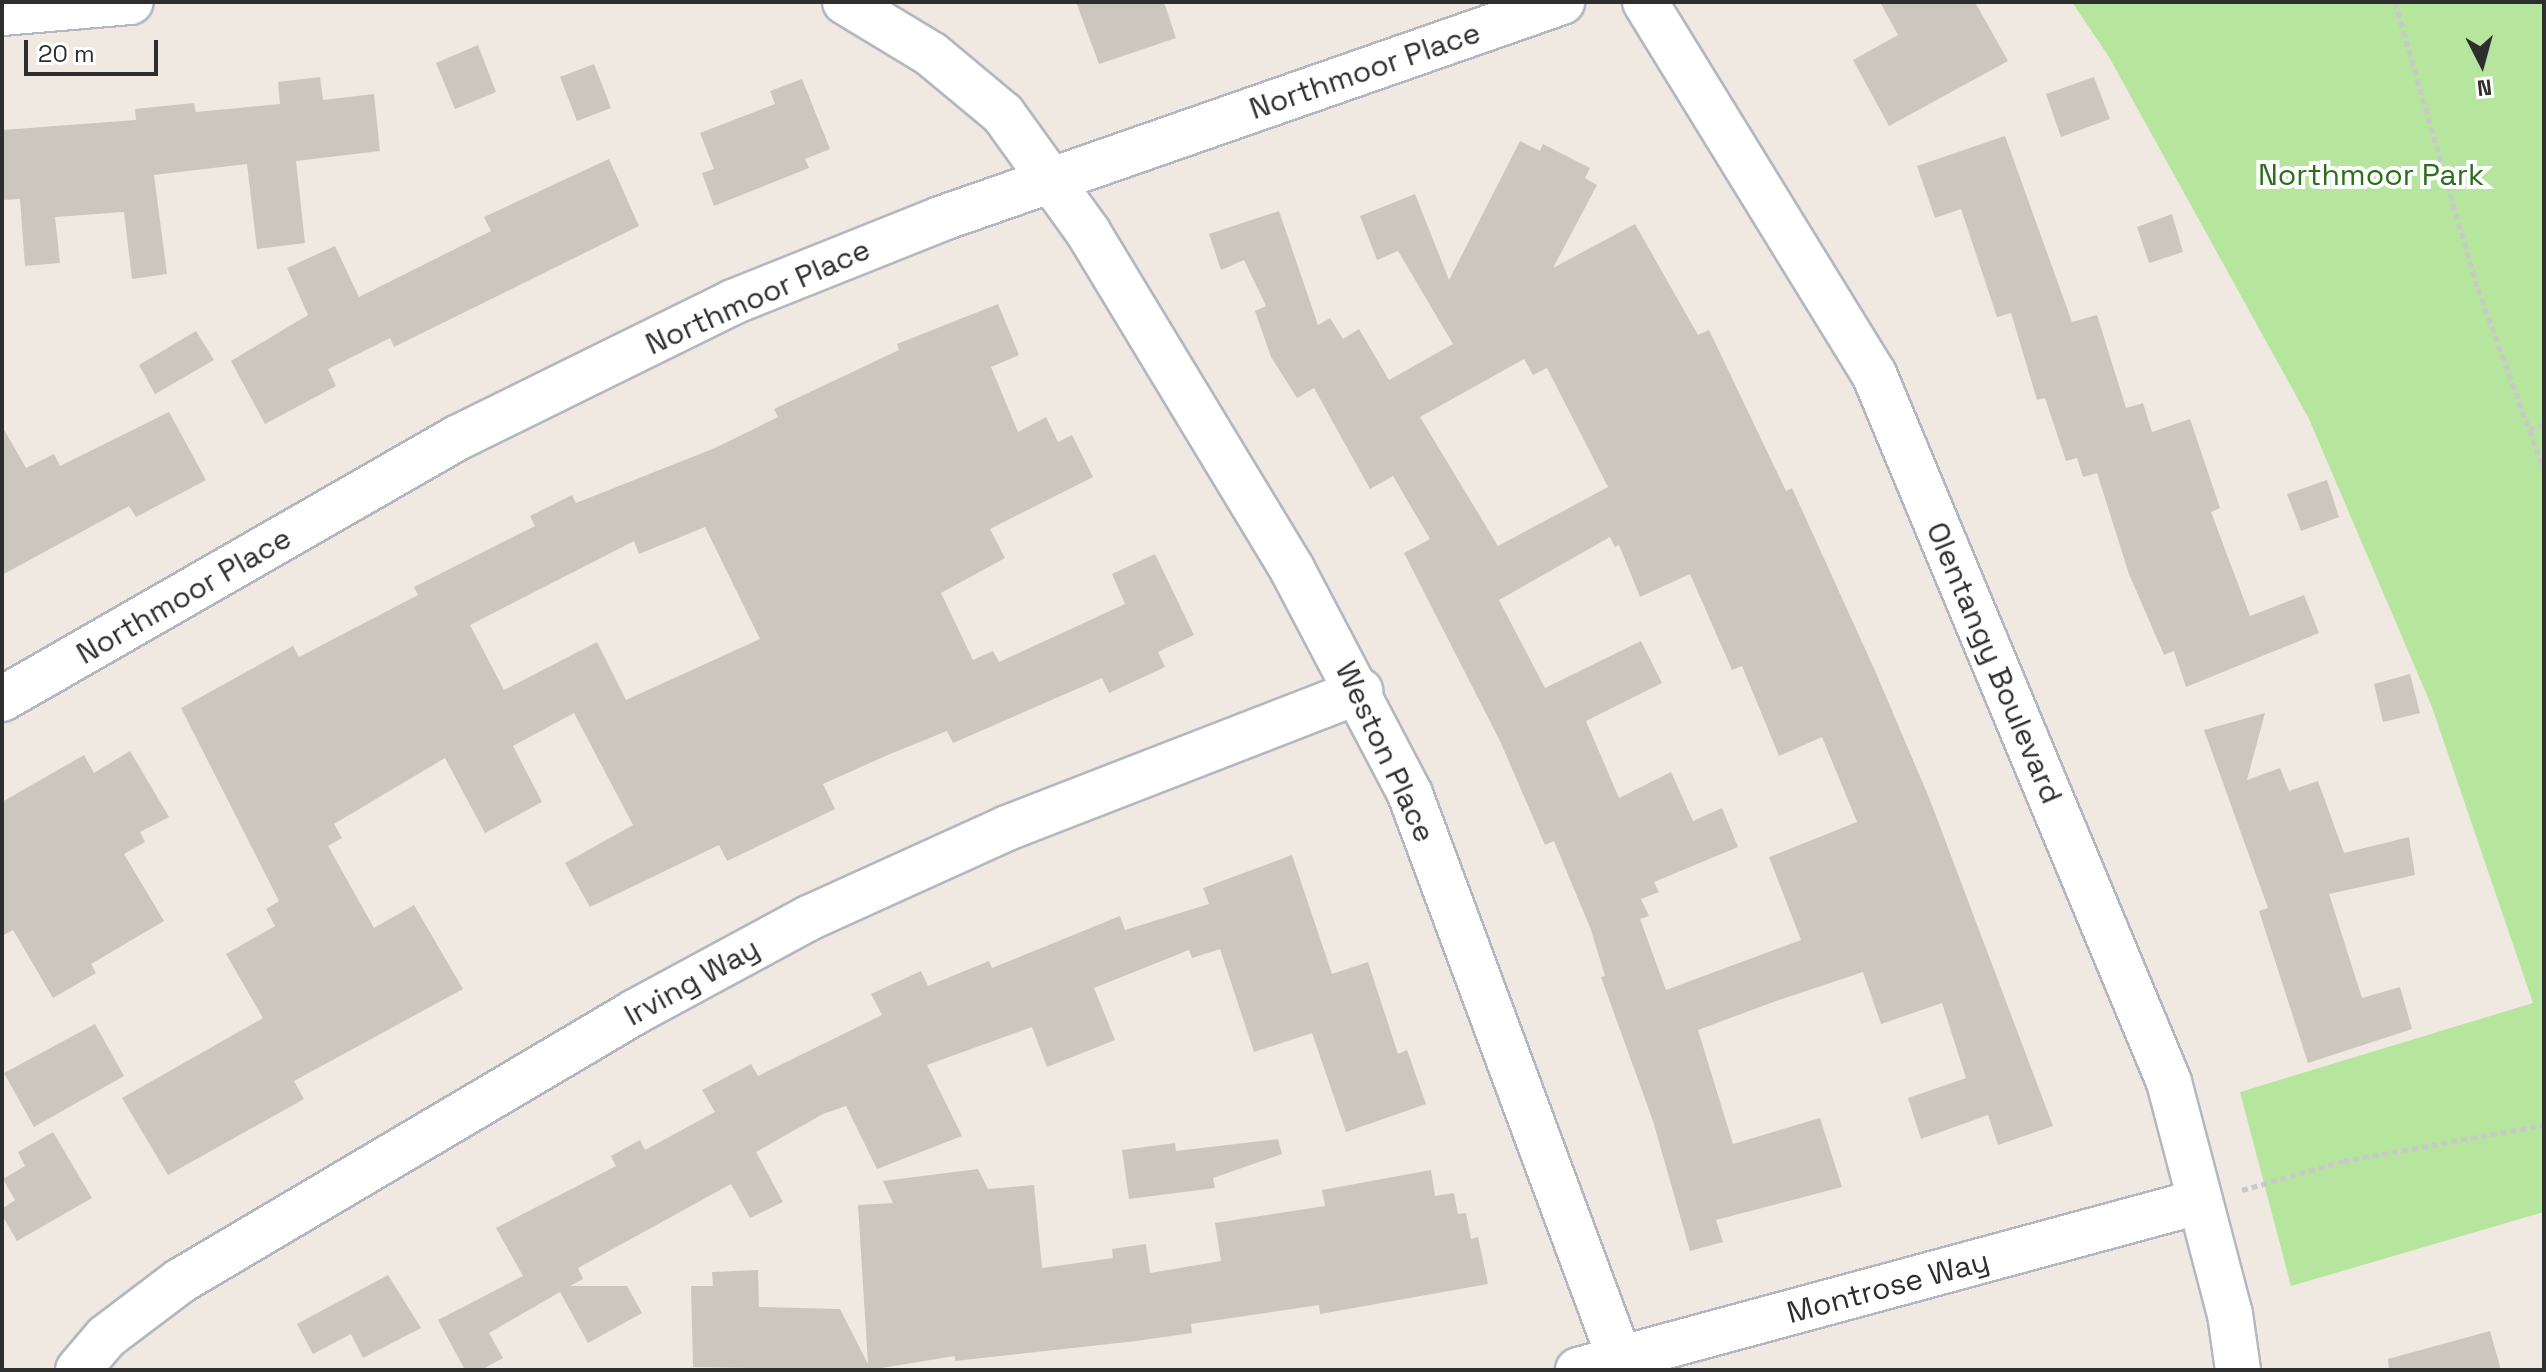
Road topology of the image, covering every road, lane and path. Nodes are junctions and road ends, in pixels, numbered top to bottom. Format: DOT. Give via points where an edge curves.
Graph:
graph roads {
  1 [pos="131,2"];
  2 [pos="845,2"];
  3 [pos="1562,2"];
  4 [pos="1645,2"];
  5 [pos="2395,2"];
  6 [pos="2,13"];
  7 [pos="1051,179"];
  8 [pos="2544,425"];
  9 [pos="2529,429"];
  10 [pos="2544,470"];
  11 [pos="1360,691"];
  12 [pos="2,699"];
  13 [pos="2544,1125"];
  14 [pos="2198,1202"];
  15 [pos="1623,1364"];
  16 [pos="78,1370"];
  17 [pos="1578,1370"];
  18 [pos="2238,1370"];
  1 -- 6 [label="street"];
  2 -- 7 [label="street, Weston Place" via="931,54 1003,114"];
  3 -- 7 [label="street, Northmoor Place"];
  4 -- 14 [label="street, Olentangy Boulevard" via="1874,374 2169,1082"];
  5 -- 9 [label="path" via="2478,289"];
  7 -- 11 [label="street, Weston Place" via="1277,543"];
  7 -- 12 [label="street, Northmoor Place" via="733,302 457,438"];
  8 -- 9 [label="path"];
  9 -- 10 [label="path"];
  11 -- 15 [label="street, Weston Place" via="1410,794"];
  11 -- 16 [label="street, Irving Way" via="1007,828 809,918 635,1012 180,1281 106,1337"];
  13 -- 14 [label="path" via="2343,1161"];
  14 -- 15 [label="street, Montrose Way"];
  14 -- 18 [label="street, Olentangy Boulevard" via="2230,1314"];
  15 -- 17 [label="street, Montrose Way"];
}
